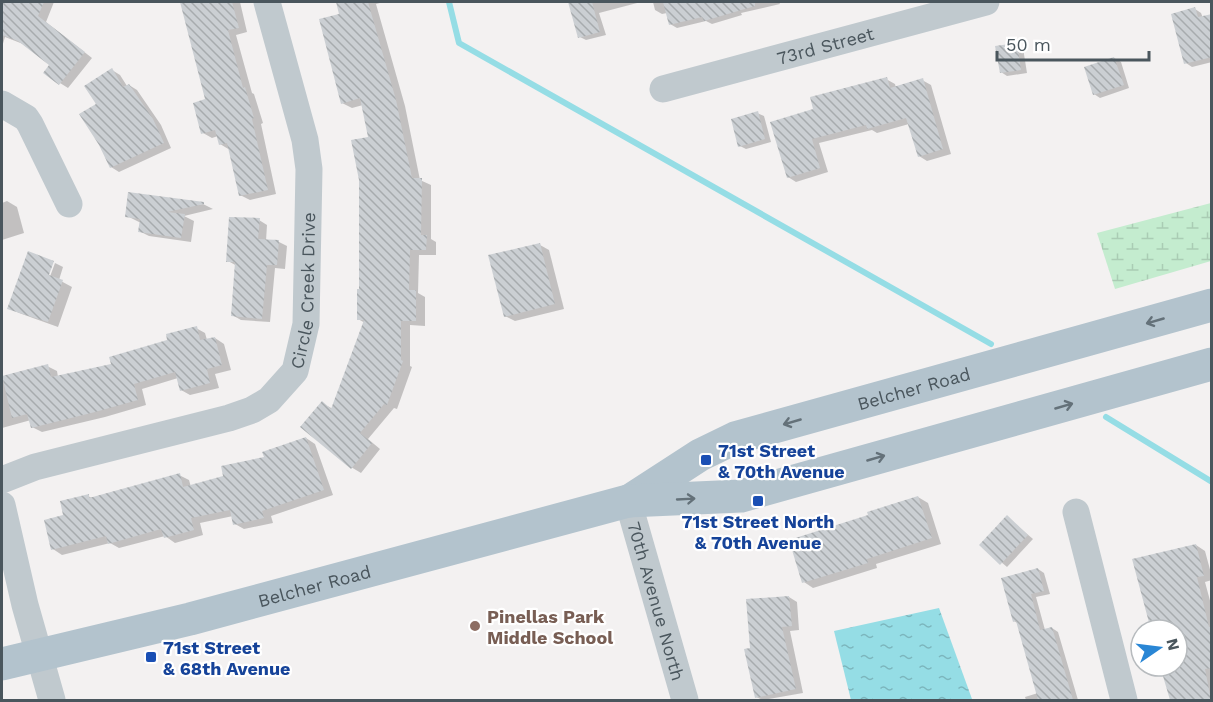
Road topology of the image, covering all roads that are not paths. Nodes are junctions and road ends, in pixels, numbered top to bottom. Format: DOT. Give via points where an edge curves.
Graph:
graph roads {
  1 [pos="267,2"];
  2 [pos="986,2"];
  3 [pos="663,89"];
  4 [pos="2,104"];
  5 [pos="69,204"];
  6 [pos="1212,305"];
  7 [pos="1212,364"];
  8 [pos="2,480"];
  9 [pos="628,501"];
  10 [pos="2,505"];
  11 [pos="1076,512"];
  12 [pos="41,656"];
  13 [pos="2,664"];
  14 [pos="52,700"];
  15 [pos="685,700"];
  16 [pos="1124,700"];
  1 -- 8 [label="street, Circle Creek Drive" via="305,140 309,169 306,324 295,371 269,400 252,410 35,467"];
  2 -- 3 [label="street, 73rd Street"];
  4 -- 5 [label="street" via="26,118"];
  6 -- 9 [label="main road, Belcher Road, one-way" via="735,438 700,455"];
  9 -- 7 [label="main road, Belcher Road, one-way" via="741,496"];
  9 -- 12 [label="main road, Belcher Road"];
  9 -- 15 [label="street, 70th Avenue North"];
  10 -- 12 [label="street"];
  11 -- 16 [label="street"];
  12 -- 13 [label="main road, Belcher Road"];
  12 -- 14 [label="street"];
}
